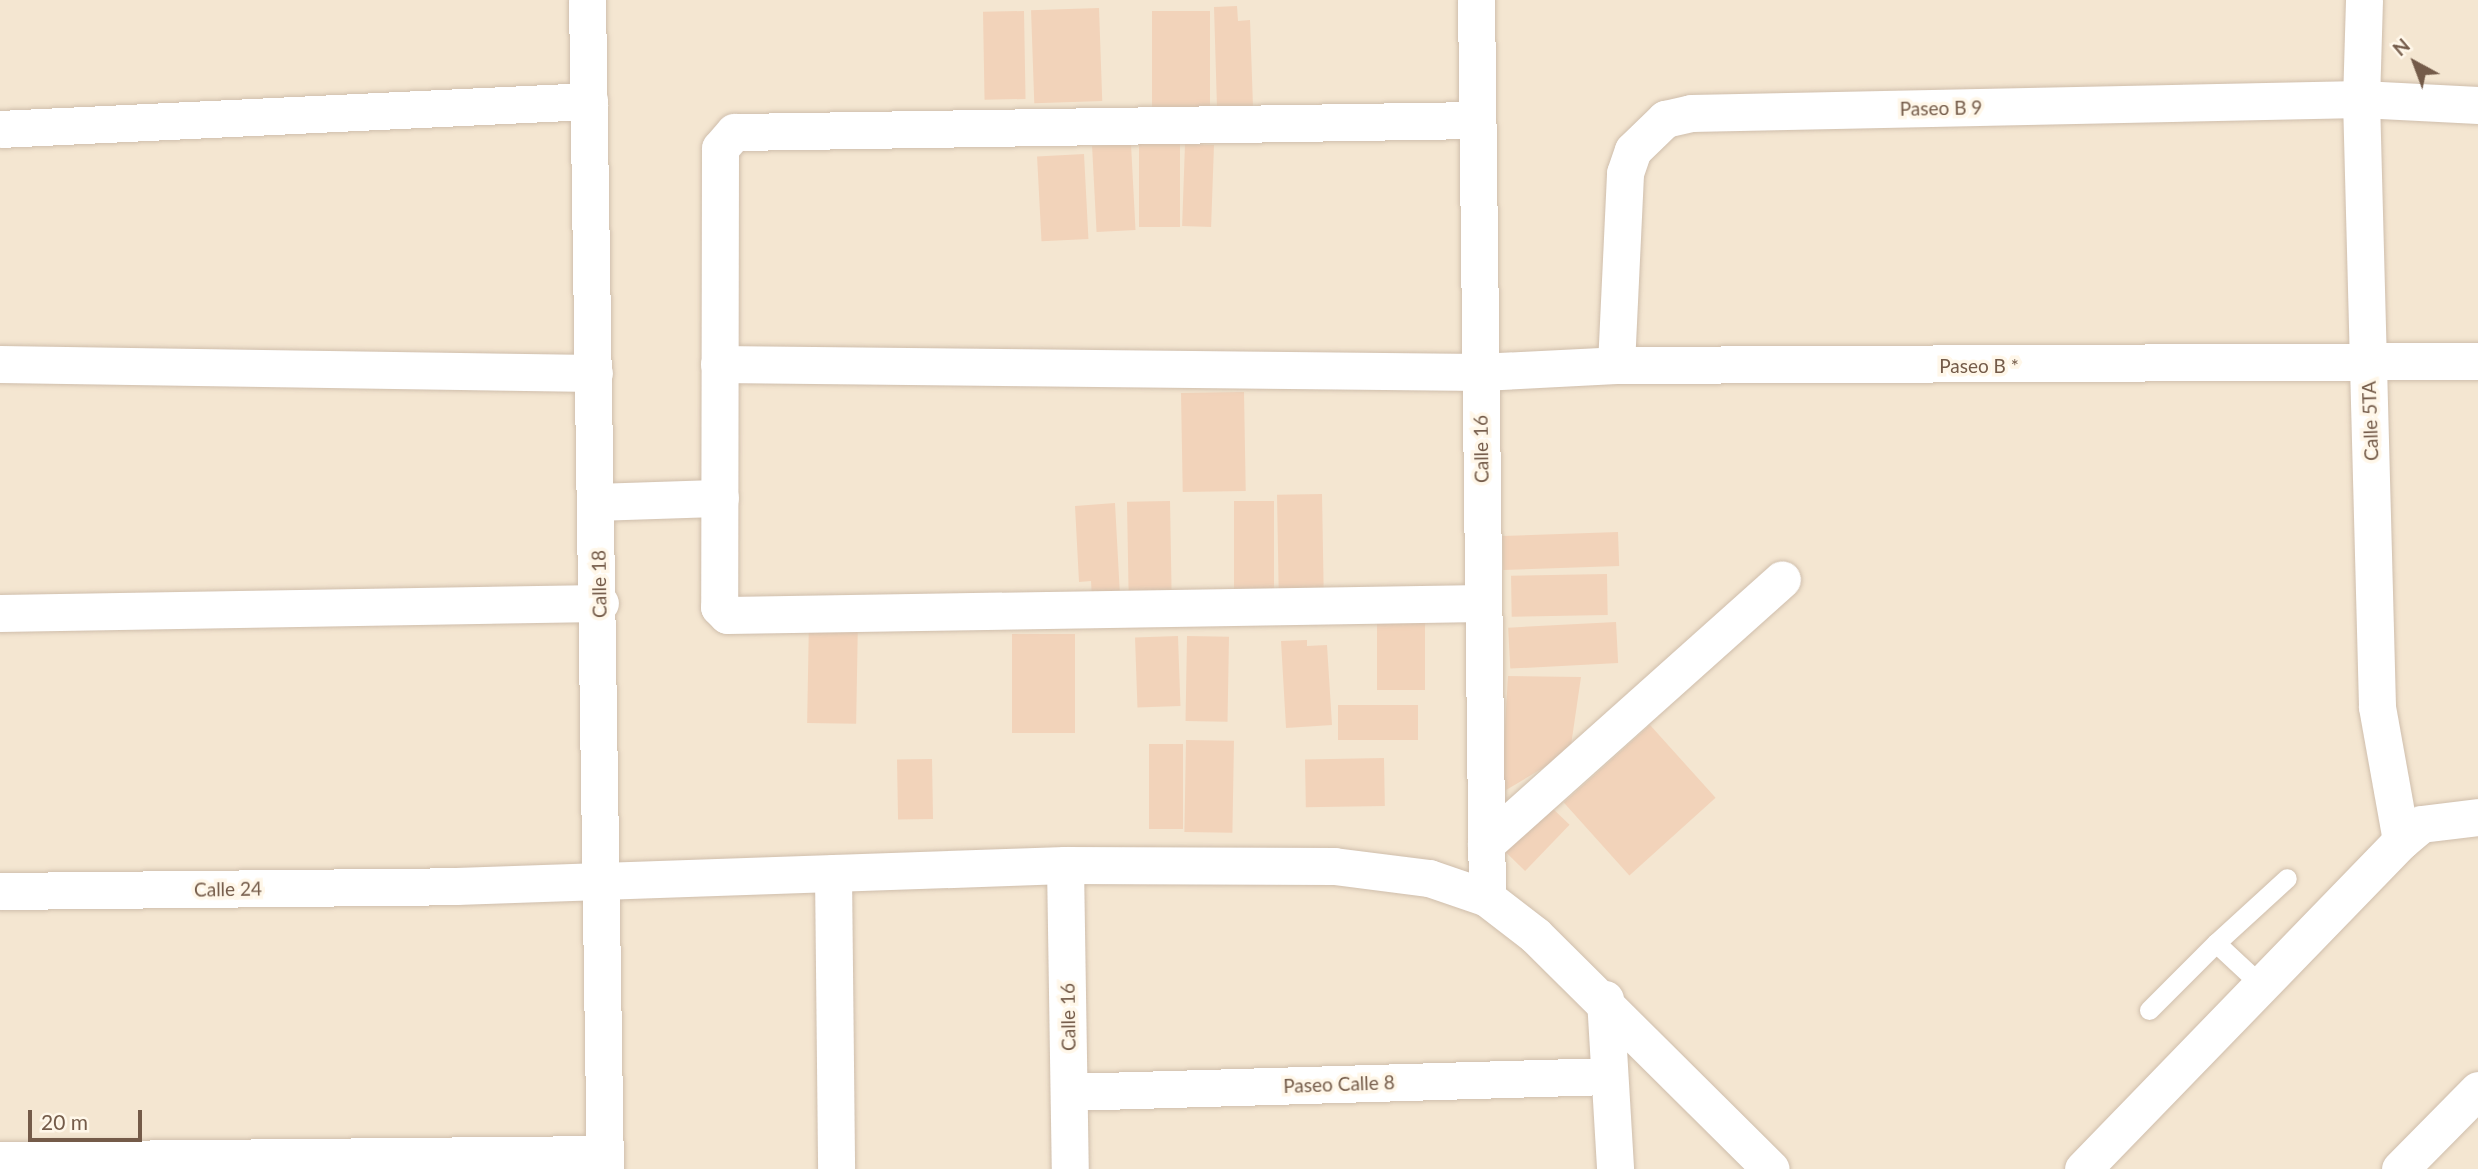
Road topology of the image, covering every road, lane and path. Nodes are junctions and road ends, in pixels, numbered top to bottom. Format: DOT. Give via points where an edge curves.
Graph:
graph roads {
  1 [pos="587,0"];
  2 [pos="1476,0"];
  3 [pos="2364,0"];
  4 [pos="2361,99"];
  5 [pos="589,102"];
  6 [pos="2478,105"];
  7 [pos="1477,120"];
  8 [pos="0,129"];
  9 [pos="2478,360"];
  10 [pos="0,364"];
  11 [pos="719,364"];
  12 [pos="1616,365"];
  13 [pos="2368,366"];
  14 [pos="1480,372"];
  15 [pos="594,373"];
  16 [pos="720,498"];
  17 [pos="597,502"];
  18 [pos="1782,579"];
  19 [pos="600,603"];
  20 [pos="1483,603"];
  21 [pos="0,612"];
  22 [pos="2478,817"];
  23 [pos="2401,841"];
  24 [pos="1486,844"];
  25 [pos="1065,865"];
  26 [pos="833,873"];
  27 [pos="2287,878"];
  28 [pos="605,881"];
  29 [pos="0,891"];
  30 [pos="1487,898"];
  31 [pos="2216,943"];
  32 [pos="2261,985"];
  33 [pos="1605,999"];
  34 [pos="2149,1010"];
  35 [pos="1609,1076"];
  36 [pos="2478,1090"];
  37 [pos="1069,1092"];
  38 [pos="0,1160"];
  39 [pos="605,1161"];
  40 [pos="2093,1165"];
  41 [pos="836,1169"];
  42 [pos="1070,1169"];
  43 [pos="1615,1169"];
  44 [pos="1771,1169"];
  45 [pos="2400,1169"];
  1 -- 5 [label="street, Calle 18"];
  2 -- 7 [label="street, Calle 16"];
  3 -- 4 [label="street, Calle 5TA"];
  4 -- 6 [label="street, Paseo B 9"];
  4 -- 12 [label="street, Paseo B 9" via="1691,113 1665,119 1633,150 1625,173"];
  4 -- 13 [label="street, Calle 5TA"];
  5 -- 8 [label="street"];
  5 -- 15 [label="street, Calle 18"];
  7 -- 11 [label="street" via="734,132 720,148"];
  7 -- 14 [label="street, Calle 16"];
  9 -- 13 [label="street, Paseo B *"];
  10 -- 15 [label="street"];
  11 -- 14 [label="street, Paseo B *"];
  11 -- 16 [label="street"];
  12 -- 13 [label="street, Paseo B *"];
  12 -- 14 [label="street, Paseo B *"];
  13 -- 23 [label="street, Calle 5TA" via="2377,707"];
  14 -- 20 [label="street, Calle 16"];
  15 -- 17 [label="street, Calle 18"];
  16 -- 17 [label="street"];
  16 -- 20 [label="street" via="719,607 727,615"];
  17 -- 19 [label="street, Calle 18"];
  18 -- 24 [label="street"];
  19 -- 21 [label="street"];
  19 -- 28 [label="street, Calle 18"];
  20 -- 24 [label="street, Calle 16"];
  22 -- 23 [label="street" via="2421,824"];
  23 -- 32 [label="street"];
  24 -- 30 [label="street, Calle 16"];
  25 -- 26 [label="street, Calle 24"];
  25 -- 30 [label="street, Calle 24" via="1334,866 1429,878"];
  25 -- 37 [label="street, Calle 16"];
  26 -- 28 [label="street, Calle 24"];
  26 -- 41 [label="street"];
  27 -- 31 [label="lane"];
  28 -- 29 [label="street, Calle 24"];
  28 -- 39 [label="street, Calle 18"];
  30 -- 33 [label="street"];
  31 -- 32 [label="lane"];
  31 -- 34 [label="lane"];
  32 -- 40 [label="street"];
  33 -- 35 [label="street"];
  33 -- 44 [label="street"];
  35 -- 37 [label="street, Paseo Calle 8"];
  35 -- 43 [label="street"];
  36 -- 45 [label="street"];
  37 -- 42 [label="street, Calle 16"];
  38 -- 39 [label="street"];
}
